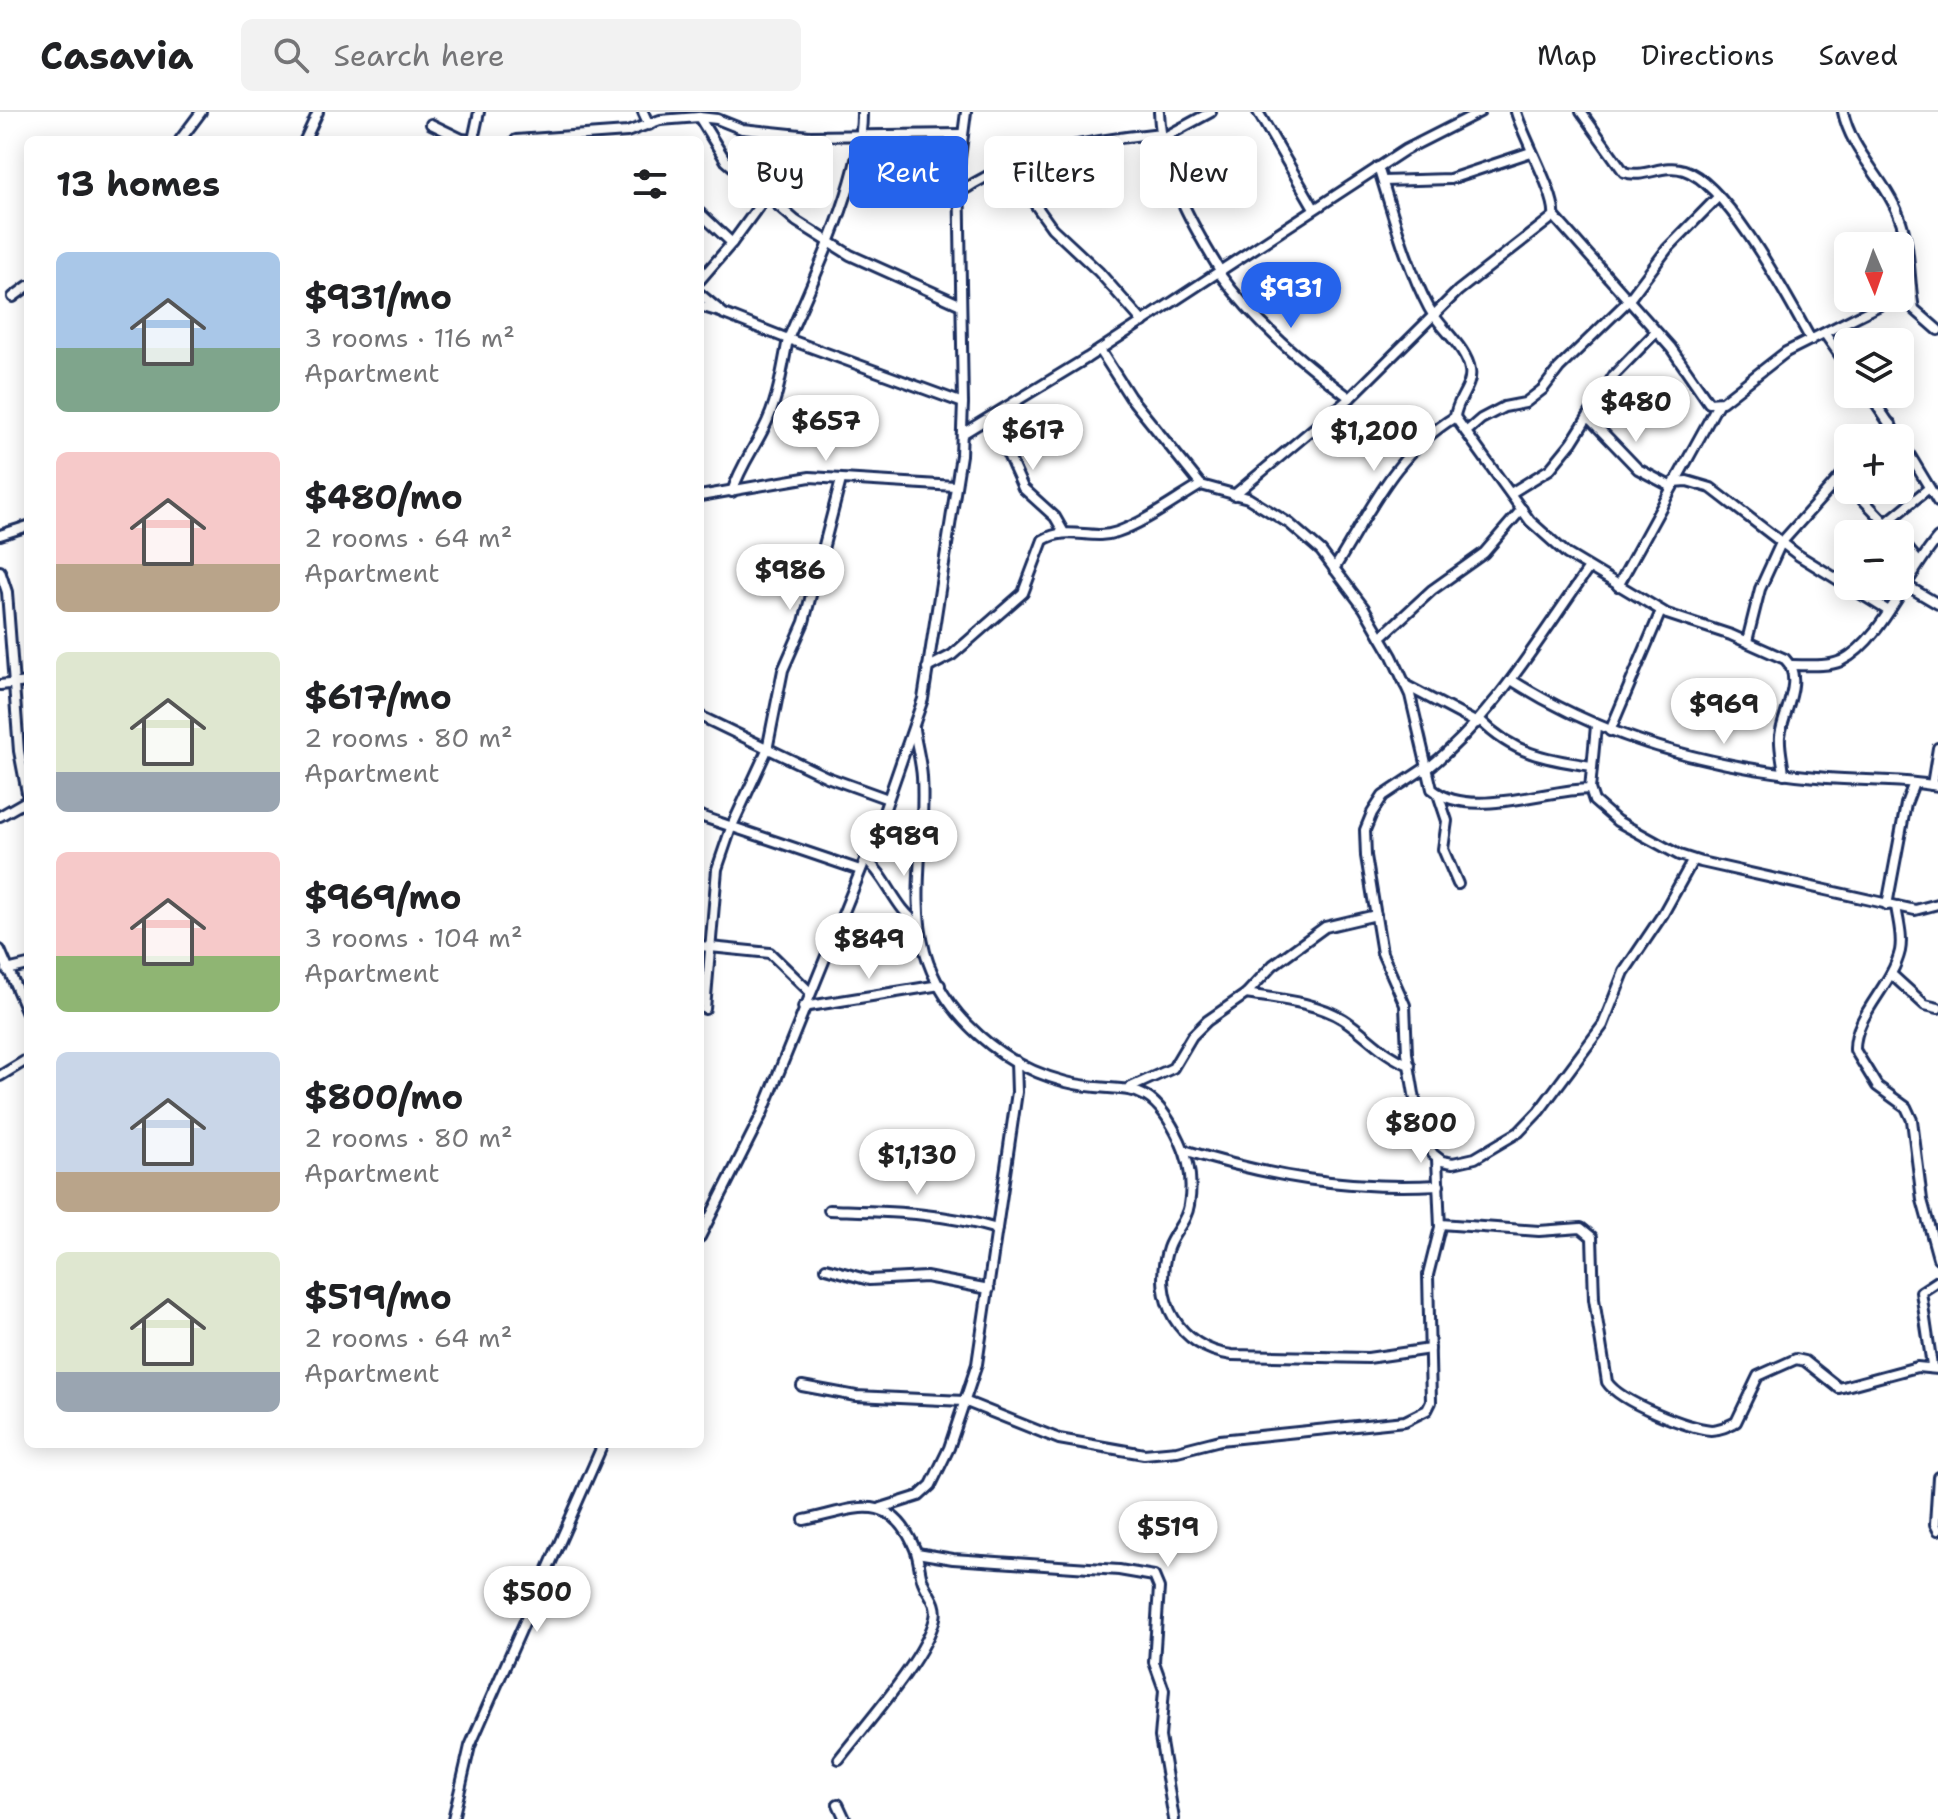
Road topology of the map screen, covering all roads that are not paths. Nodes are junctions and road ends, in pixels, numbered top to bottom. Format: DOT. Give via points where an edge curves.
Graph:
graph roads {
  1 [pos="201,112"];
  2 [pos="318,112"];
  3 [pos="479,112"];
  4 [pos="643,112"];
  5 [pos="862,112"];
  6 [pos="966,112"];
  7 [pos="1159,112"];
  8 [pos="1211,112"];
  9 [pos="1258,112"];
  10 [pos="1480,112"];
  11 [pos="1516,112"];
  12 [pos="1581,112"];
  13 [pos="1842,115"];
  14 [pos="699,117"];
  15 [pos="431,124"];
  16 [pos="649,125"];
  17 [pos="627,132"];
  18 [pos="963,134"];
  19 [pos="183,136"];
  20 [pos="307,136"];
  21 [pos="456,136"];
  22 [pos="473,136"];
  23 [pos="580,136"];
  24 [pos="630,136"];
  25 [pos="810,136"];
  26 [pos="863,136"];
  27 [pos="1161,136"];
  28 [pos="1531,152"];
  29 [pos="728,163"];
  30 [pos="1378,167"];
  31 [pos="849,180"];
  32 [pos="1383,181"];
  33 [pos="1718,197"];
  34 [pos="758,208"];
  35 [pos="781,208"];
  36 [pos="959,208"];
  37 [pos="1038,208"];
  38 [pos="1184,208"];
  39 [pos="1314,208"];
  40 [pos="1554,216"];
  41 [pos="704,217"];
  42 [pos="1904,232"];
  43 [pos="829,242"];
  44 [pos="732,243"];
  45 [pos="1220,273"];
  46 [pos="704,275"];
  47 [pos="24,289"];
  48 [pos="13,297"];
  49 [pos="704,297"];
  50 [pos="1628,301"];
  51 [pos="959,304"];
  52 [pos="704,307"];
  53 [pos="1914,309"];
  54 [pos="1867,312"];
  55 [pos="724,314"];
  56 [pos="1433,314"];
  57 [pos="1143,322"];
  58 [pos="1938,330"];
  59 [pos="1656,332"];
  60 [pos="1825,334"];
  61 [pos="788,339"];
  62 [pos="1811,340"];
  63 [pos="1834,347"];
  64 [pos="1100,350"];
  65 [pos="1350,398"];
  66 [pos="963,403"];
  67 [pos="1718,404"];
  68 [pos="1879,408"];
  69 [pos="991,417"];
  70 [pos="1455,417"];
  71 [pos="1588,417"];
  72 [pos="1891,424"];
  73 [pos="1466,432"];
  74 [pos="962,434"];
  75 [pos="1914,462"];
  76 [pos="841,480"];
  77 [pos="1673,484"];
  78 [pos="1834,484"];
  79 [pos="1201,485"];
  80 [pos="955,486"];
  81 [pos="1929,488"];
  82 [pos="732,492"];
  83 [pos="1511,493"];
  84 [pos="1234,495"];
  85 [pos="704,496"];
  86 [pos="1938,502"];
  87 [pos="1868,504"];
  88 [pos="1522,509"];
  89 [pos="1883,520"];
  90 [pos="1890,520"];
  91 [pos="24,527"];
  92 [pos="1063,531"];
  93 [pos="0,535"];
  94 [pos="1938,538"];
  95 [pos="1781,543"];
  96 [pos="1914,556"];
  97 [pos="1918,561"];
  98 [pos="1589,568"];
  99 [pos="1914,568"];
  100 [pos="1334,569"];
  101 [pos="0,571"];
  102 [pos="1618,586"];
  103 [pos="1914,590"];
  104 [pos="1894,600"];
  105 [pos="1938,604"];
  106 [pos="1887,610"];
  107 [pos="1661,611"];
  108 [pos="1381,637"];
  109 [pos="1747,641"];
  110 [pos="1792,665"];
  111 [pos="927,668"];
  112 [pos="1513,681"];
  113 [pos="24,682"];
  114 [pos="15,683"];
  115 [pos="0,685"];
  116 [pos="1405,685"];
  117 [pos="704,718"];
  118 [pos="1479,721"];
  119 [pos="913,726"];
  120 [pos="1596,726"];
  121 [pos="1610,731"];
  122 [pos="1938,748"];
  123 [pos="767,750"];
  124 [pos="1591,766"];
  125 [pos="1425,770"];
  126 [pos="1784,774"];
  127 [pos="24,778"];
  128 [pos="1914,783"];
  129 [pos="1935,785"];
  130 [pos="1590,789"];
  131 [pos="1438,794"];
  132 [pos="888,799"];
  133 [pos="24,801"];
  134 [pos="0,816"];
  135 [pos="704,818"];
  136 [pos="731,828"];
  137 [pos="865,858"];
  138 [pos="1693,860"];
  139 [pos="860,870"];
  140 [pos="1458,884"];
  141 [pos="1938,904"];
  142 [pos="1892,905"];
  143 [pos="1376,915"];
  144 [pos="920,925"];
  145 [pos="704,946"];
  146 [pos="713,947"];
  147 [pos="0,950"];
  148 [pos="24,966"];
  149 [pos="7,970"];
  150 [pos="1891,974"];
  151 [pos="940,985"];
  152 [pos="809,991"];
  153 [pos="1246,994"];
  154 [pos="24,1006"];
  155 [pos="803,1007"];
  156 [pos="1938,1008"];
  157 [pos="705,1009"];
  158 [pos="24,1061"];
  159 [pos="1016,1061"];
  160 [pos="1410,1065"];
  161 [pos="0,1076"];
  162 [pos="1129,1088"];
  163 [pos="1184,1150"];
  164 [pos="1437,1159"];
  165 [pos="1439,1185"];
  166 [pos="829,1210"];
  167 [pos="1440,1224"];
  168 [pos="704,1229"];
  169 [pos="997,1229"];
  170 [pos="1938,1258"];
  171 [pos="826,1268"];
  172 [pos="1938,1281"];
  173 [pos="989,1289"];
  174 [pos="1430,1349"];
  175 [pos="1935,1368"];
  176 [pos="802,1386"];
  177 [pos="964,1401"];
  178 [pos="601,1448"];
  179 [pos="1938,1477"];
  180 [pos="881,1508"];
  181 [pos="804,1520"];
  182 [pos="1938,1530"];
  183 [pos="917,1553"];
  184 [pos="839,1759"];
  185 [pos="838,1804"];
  186 [pos="453,1819"];
  187 [pos="845,1819"];
  188 [pos="1174,1819"];
  1 -- 19 [label="street"];
  2 -- 20 [label="street"];
  3 -- 22 [label="street"];
  4 -- 16 [label="street"];
  5 -- 26 [label="street"];
  6 -- 18 [label="street"];
  7 -- 27 [label="street"];
  8 -- 27 [label="street"];
  9 -- 39 [label="street"];
  10 -- 30 [label="street"];
  11 -- 28 [label="street"];
  12 -- 33 [label="street" via="1624,172 1680,168 1706,182"];
  13 -- 42 [label="street" via="1856,146 1888,191"];
  14 -- 16 [label="street"];
  14 -- 25 [label="street" via="742,129"];
  14 -- 29 [label="street"];
  15 -- 21 [label="street"];
  16 -- 17 [label="street"];
  17 -- 23 [label="street"];
  17 -- 24 [label="street"];
  18 -- 26 [label="street"];
  28 -- 32 [label="street" via="1450,179"];
  28 -- 40 [label="street" via="1553,199"];
  30 -- 32 [label="street"];
  30 -- 39 [label="street"];
  31 -- 43 [label="street"];
  32 -- 56 [label="street"];
  33 -- 50 [label="street" via="1667,249"];
  33 -- 62 [label="street"];
  34 -- 44 [label="street"];
  35 -- 43 [label="street"];
  36 -- 51 [label="street"];
  37 -- 57 [label="street"];
  38 -- 45 [label="street"];
  39 -- 45 [label="street"];
  40 -- 50 [label="street"];
  40 -- 56 [label="street"];
  41 -- 44 [label="street"];
  43 -- 51 [label="street"];
  43 -- 61 [label="street"];
  44 -- 46 [label="street"];
  45 -- 57 [label="street"];
  45 -- 65 [label="street" via="1240,303 1274,336"];
  47 -- 48 [label="street"];
  49 -- 55 [label="street"];
  50 -- 59 [label="street"];
  50 -- 73 [label="street" via="1543,389 1525,403 1481,419"];
  51 -- 66 [label="street"];
  52 -- 55 [label="street"];
  53 -- 58 [label="street"];
  54 -- 60 [label="street"];
  55 -- 61 [label="street"];
  56 -- 65 [label="street"];
  56 -- 70 [label="street" via="1470,368"];
  57 -- 64 [label="street"];
  59 -- 67 [label="street" via="1701,395"];
  59 -- 71 [label="street" via="1614,375"];
  60 -- 62 [label="street"];
  60 -- 63 [label="street"];
  61 -- 66 [label="street"];
  61 -- 82 [label="street" via="776,399"];
  62 -- 67 [label="street" via="1786,352"];
  64 -- 69 [label="street"];
  64 -- 79 [label="street" via="1130,397"];
  65 -- 84 [label="street"];
  66 -- 74 [label="street"];
  67 -- 77 [label="street"];
  68 -- 72 [label="street"];
  69 -- 74 [label="street"];
  69 -- 92 [label="street" via="1023,488"];
  70 -- 73 [label="street"];
  70 -- 100 [label="street" via="1424,436 1401,460"];
  71 -- 77 [label="street" via="1638,469"];
  71 -- 83 [label="street" via="1550,469"];
  73 -- 83 [label="street"];
  74 -- 80 [label="street"];
  75 -- 81 [label="street"];
  76 -- 80 [label="street"];
  76 -- 82 [label="street" via="810,477"];
  76 -- 123 [label="street" via="804,622 783,670"];
  77 -- 95 [label="street" via="1687,481 1711,488"];
  77 -- 102 [label="street"];
  78 -- 95 [label="street"];
  79 -- 84 [label="street"];
  79 -- 92 [label="street" via="1116,532"];
  80 -- 111 [label="street"];
  81 -- 86 [label="street"];
  81 -- 90 [label="street"];
  82 -- 85 [label="street"];
  83 -- 88 [label="street"];
  84 -- 100 [label="street" via="1290,524"];
  87 -- 89 [label="street"];
  88 -- 98 [label="street" via="1567,554"];
  88 -- 108 [label="street" via="1484,553 1432,590"];
  91 -- 93 [label="street"];
  92 -- 111 [label="street" via="1043,540 1023,593 952,655"];
  94 -- 97 [label="street"];
  95 -- 106 [label="street"];
  95 -- 109 [label="street" via="1760,589"];
  96 -- 97 [label="street"];
  97 -- 99 [label="street"];
  98 -- 102 [label="street"];
  98 -- 112 [label="street"];
  100 -- 108 [label="street"];
  101 -- 114 [label="street" via="7,592"];
  102 -- 107 [label="street"];
  103 -- 105 [label="street"];
  104 -- 106 [label="street"];
  106 -- 110 [label="street" via="1858,650 1840,662"];
  107 -- 109 [label="street"];
  107 -- 121 [label="street"];
  108 -- 116 [label="street"];
  109 -- 110 [label="street"];
  110 -- 126 [label="street" via="1794,678 1780,738"];
  111 -- 119 [label="street"];
  112 -- 118 [label="street"];
  112 -- 120 [label="street"];
  113 -- 114 [label="street"];
  114 -- 115 [label="street"];
  114 -- 127 [label="street"];
  116 -- 118 [label="street"];
  116 -- 125 [label="street"];
  117 -- 123 [label="street"];
  118 -- 124 [label="street" via="1524,753"];
  118 -- 125 [label="street"];
  119 -- 132 [label="street"];
  119 -- 144 [label="street" via="922,775"];
  120 -- 121 [label="street"];
  120 -- 124 [label="street"];
  121 -- 126 [label="street" via="1689,755"];
  122 -- 129 [label="street"];
  123 -- 132 [label="street"];
  123 -- 136 [label="street"];
  124 -- 130 [label="street"];
  125 -- 131 [label="street"];
  125 -- 143 [label="street" via="1383,796 1365,830"];
  126 -- 128 [label="street"];
  128 -- 129 [label="street"];
  128 -- 142 [label="street" via="1906,804"];
  130 -- 131 [label="street" via="1476,803"];
  130 -- 138 [label="street" via="1594,801 1617,821"];
  131 -- 140 [label="street" via="1447,821 1443,849"];
  132 -- 137 [label="street"];
  133 -- 134 [label="street"];
  135 -- 136 [label="street"];
  136 -- 139 [label="street"];
  136 -- 146 [label="street" via="717,869"];
  137 -- 139 [label="street"];
  137 -- 144 [label="street" via="890,886 901,910"];
  138 -- 142 [label="street"];
  138 -- 164 [label="street" via="1624,972 1603,1025 1539,1111 1519,1132 1475,1158 1453,1163"];
  139 -- 152 [label="street"];
  141 -- 142 [label="street" via="1915,910"];
  142 -- 150 [label="street" via="1901,939"];
  143 -- 153 [label="street" via="1325,927 1273,965"];
  143 -- 160 [label="street" via="1382,953 1405,1005"];
  144 -- 151 [label="street"];
  145 -- 146 [label="street"];
  146 -- 152 [label="street" via="770,953"];
  146 -- 157 [label="street"];
  147 -- 149 [label="street"];
  148 -- 149 [label="street"];
  149 -- 154 [label="street"];
  150 -- 156 [label="street" via="1925,1005"];
  150 -- 170 [label="street" via="1861,1025 1855,1050 1877,1086 1906,1107 1912,1120 1922,1200"];
  151 -- 155 [label="street"];
  151 -- 159 [label="street" via="985,1041"];
  152 -- 155 [label="street"];
  153 -- 160 [label="street" via="1328,1010 1382,1052"];
  153 -- 162 [label="street" via="1192,1036 1173,1068"];
  155 -- 168 [label="street" via="762,1114"];
  158 -- 161 [label="street"];
  159 -- 162 [label="street" via="1067,1083"];
  159 -- 169 [label="street" via="1017,1092"];
  160 -- 164 [label="street" via="1421,1135"];
  162 -- 163 [label="street" via="1156,1104"];
  163 -- 165 [label="street" via="1268,1174 1328,1184"];
  163 -- 174 [label="street" via="1191,1173 1189,1208 1167,1249 1165,1286 1168,1313 1186,1336 1212,1352 1259,1357 1368,1358"];
  164 -- 165 [label="street"];
  165 -- 167 [label="street"];
  166 -- 169 [label="street" via="924,1213"];
  167 -- 174 [label="street" via="1428,1275"];
  167 -- 175 [label="street" via="1588,1231 1607,1382 1642,1406 1709,1430 1736,1422 1758,1376 1796,1359 1839,1388"];
  169 -- 173 [label="street"];
  171 -- 173 [label="street" via="869,1280 926,1277"];
  172 -- 175 [label="street" via="1921,1292"];
  173 -- 177 [label="street" via="977,1364"];
  174 -- 177 [label="street" via="1431,1402 1420,1415 1405,1421 1220,1440 1177,1451 1144,1454 1090,1447"];
  176 -- 177 [label="street" via="856,1396"];
  177 -- 180 [label="street" via="931,1485 919,1496"];
  178 -- 186 [label="street" via="470,1746"];
  179 -- 182 [label="street"];
  180 -- 181 [label="street" via="866,1506"];
  180 -- 183 [label="street" via="901,1523"];
  183 -- 184 [label="street" via="935,1618 909,1667"];
  183 -- 188 [label="street" via="1154,1576 1159,1588 1154,1662 1164,1690 1160,1737"];
  185 -- 187 [label="street"];
}
